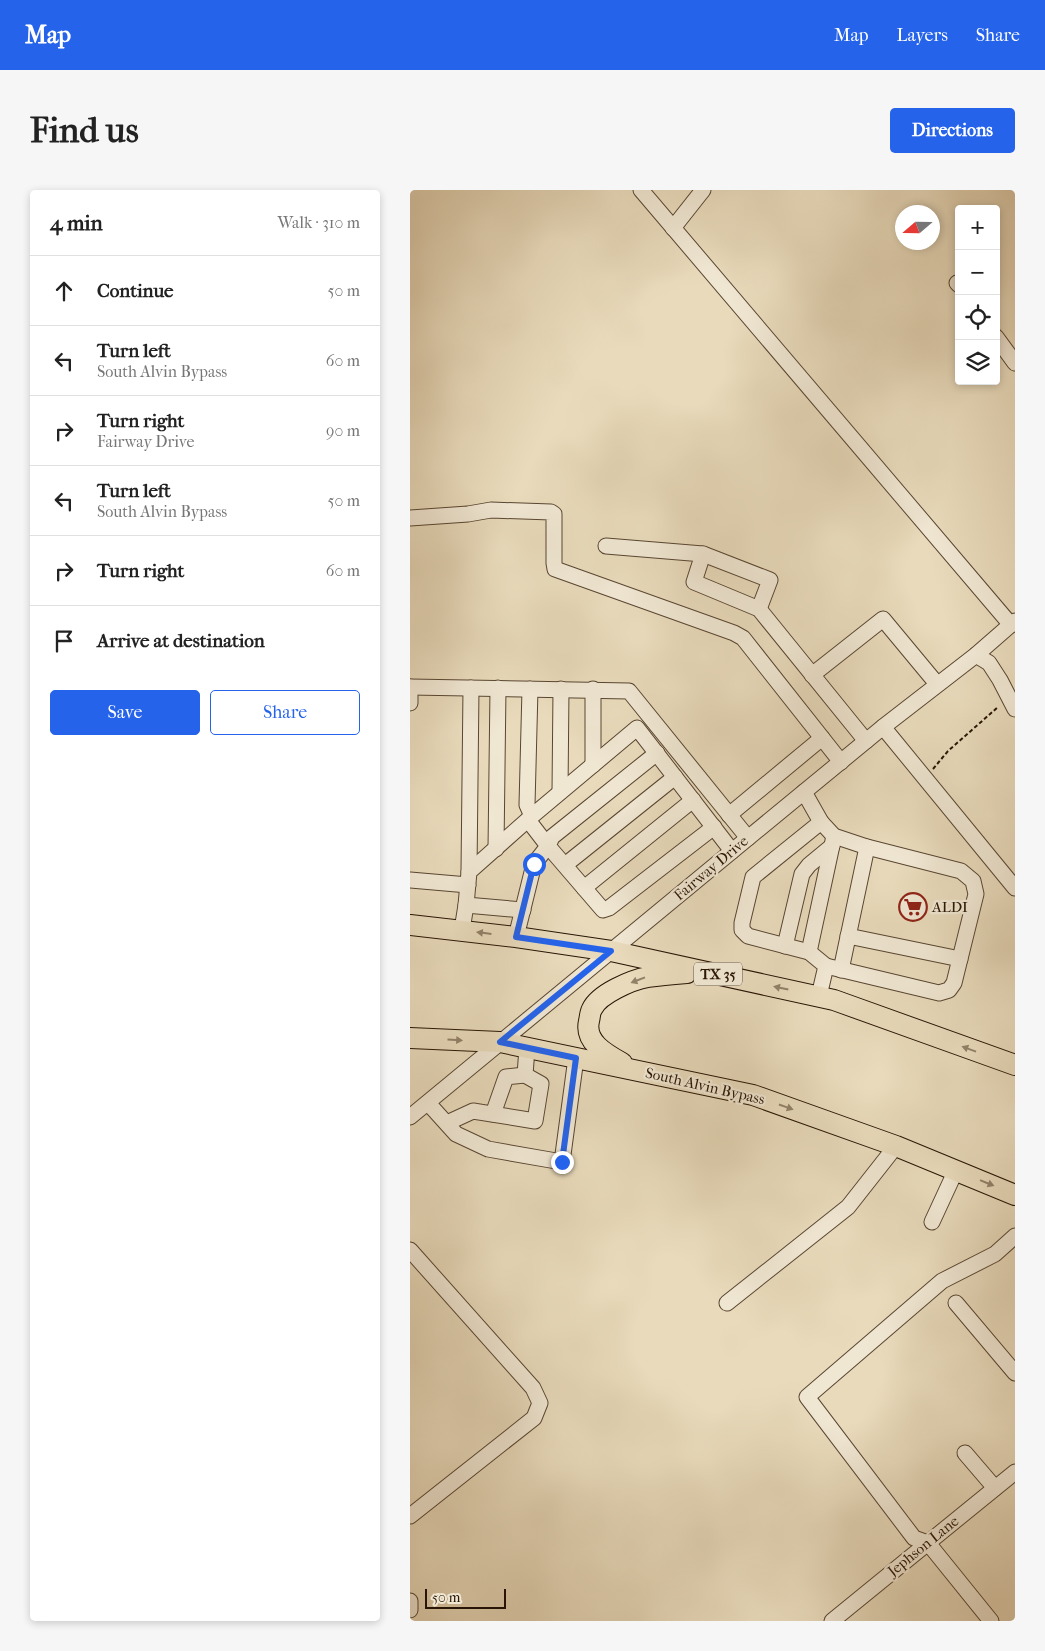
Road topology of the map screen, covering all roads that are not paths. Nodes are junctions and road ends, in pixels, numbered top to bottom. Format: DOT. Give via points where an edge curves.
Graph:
graph roads {
  1 [pos="641,190"];
  2 [pos="703,190"];
  3 [pos="673,228"];
  4 [pos="998,340"];
  5 [pos="1015,363"];
  6 [pos="410,518"];
  7 [pos="606,546"];
  8 [pos="703,554"];
  9 [pos="759,609"];
  10 [pos="1013,623"];
  11 [pos="976,655"];
  12 [pos="812,676"];
  13 [pos="938,684"];
  14 [pos="410,687"];
  15 [pos="471,688"];
  16 [pos="498,688"];
  17 [pos="530,689"];
  18 [pos="561,689"];
  19 [pos="592,689"];
  20 [pos="410,703"];
  21 [pos="1012,704"];
  22 [pos="650,716"];
  23 [pos="883,727"];
  24 [pos="637,728"];
  25 [pos="822,738"];
  26 [pos="866,742"];
  27 [pos="657,754"];
  28 [pos="841,762"];
  29 [pos="593,765"];
  30 [pos="675,777"];
  31 [pos="560,792"];
  32 [pos="804,792"];
  33 [pos="693,800"];
  34 [pos="730,815"];
  35 [pos="530,818"];
  36 [pos="821,822"];
  37 [pos="714,827"];
  38 [pos="748,838"];
  39 [pos="833,841"];
  40 [pos="548,846"];
  41 [pos="867,847"];
  42 [pos="496,849"];
  43 [pos="732,851"];
  44 [pos="565,865"];
  45 [pos="468,879"];
  46 [pos="410,880"];
  47 [pos="584,888"];
  48 [pos="1015,888"];
  49 [pos="466,905"];
  50 [pos="524,910"];
  51 [pos="410,925"];
  52 [pos="462,930"];
  53 [pos="848,936"];
  54 [pos="516,937"];
  55 [pos="785,946"];
  56 [pos="611,951"];
  57 [pos="809,952"];
  58 [pos="960,959"];
  59 [pos="826,966"];
  60 [pos="841,970"];
  61 [pos="704,971"];
  62 [pos="819,996"];
  63 [pos="410,1038"];
  64 [pos="500,1042"];
  65 [pos="528,1048"];
  66 [pos="576,1058"];
  67 [pos="1015,1065"];
  68 [pos="632,1070"];
  69 [pos="525,1075"];
  70 [pos="428,1102"];
  71 [pos="493,1114"];
  72 [pos="410,1118"];
  73 [pos="447,1123"];
  74 [pos="896,1146"];
  75 [pos="956,1170"];
  76 [pos="1015,1195"];
  77 [pos="932,1222"];
  78 [pos="1015,1236"];
  79 [pos="410,1250"];
  80 [pos="726,1303"];
  81 [pos="956,1303"];
  82 [pos="1015,1373"];
  83 [pos="965,1453"];
  84 [pos="1015,1472"];
  85 [pos="995,1488"];
  86 [pos="410,1516"];
  87 [pos="928,1543"];
  88 [pos="410,1601"];
  89 [pos="410,1610"];
  90 [pos="832,1621"];
  91 [pos="991,1621"];
  1 -- 3 [label="street"];
  2 -- 3 [label="street"];
  3 -- 10 [label="street"];
  4 -- 5 [label="street"];
  6 -- 25 [label="street" via="491,510 551,512 554,514 555,569 743,638"];
  7 -- 8 [label="street"];
  8 -- 9 [label="street" via="694,582"];
  8 -- 9 [label="street" via="770,580"];
  9 -- 12 [label="street"];
  10 -- 11 [label="street, Fairway Drive"];
  11 -- 13 [label="street, Fairway Drive"];
  11 -- 21 [label="street" via="989,663"];
  12 -- 13 [label="street" via="883,619"];
  12 -- 26 [label="street"];
  13 -- 23 [label="street, Fairway Drive"];
  14 -- 15 [label="street"];
  14 -- 20 [label="street"];
  15 -- 16 [label="street"];
  15 -- 45 [label="street"];
  16 -- 17 [label="street"];
  16 -- 42 [label="street"];
  17 -- 18 [label="street"];
  17 -- 35 [label="street" via="527,805"];
  18 -- 19 [label="street"];
  18 -- 31 [label="street"];
  19 -- 22 [label="street" via="630,691"];
  19 -- 29 [label="street"];
  22 -- 24 [label="street"];
  22 -- 34 [label="street"];
  23 -- 26 [label="street, Fairway Drive"];
  23 -- 48 [label="street"];
  24 -- 27 [label="street"];
  24 -- 29 [label="street"];
  25 -- 28 [label="street"];
  25 -- 34 [label="street"];
  26 -- 28 [label="street, Fairway Drive"];
  27 -- 30 [label="street"];
  27 -- 40 [label="street" via="552,837"];
  28 -- 32 [label="street, Fairway Drive"];
  29 -- 31 [label="street"];
  30 -- 33 [label="street"];
  30 -- 44 [label="street"];
  31 -- 35 [label="street"];
  32 -- 36 [label="street"];
  32 -- 38 [label="street, Fairway Drive"];
  33 -- 37 [label="street"];
  33 -- 47 [label="street"];
  34 -- 38 [label="street"];
  35 -- 40 [label="street"];
  35 -- 42 [label="street"];
  36 -- 39 [label="street"];
  36 -- 55 [label="street" via="753,878 742,930 748,936"];
  37 -- 43 [label="street"];
  37 -- 47 [label="street" via="609,908 603,910"];
  38 -- 43 [label="street, Fairway Drive"];
  39 -- 41 [label="street"];
  39 -- 55 [label="street" via="802,874"];
  39 -- 57 [label="street"];
  40 -- 44 [label="street"];
  40 -- 50 [label="street" via="534,864"];
  41 -- 53 [label="street"];
  41 -- 58 [label="street" via="961,871 973,881 976,894"];
  42 -- 45 [label="street"];
  43 -- 56 [label="street, Fairway Drive"];
  44 -- 47 [label="street"];
  45 -- 46 [label="street"];
  45 -- 49 [label="street"];
  49 -- 50 [label="street"];
  49 -- 52 [label="street"];
  50 -- 54 [label="street"];
  51 -- 52 [label="main road, TX 35"];
  54 -- 52 [label="main road, TX 35, one-way"];
  53 -- 58 [label="street"];
  53 -- 60 [label="street"];
  54 -- 56 [label="main road, TX 35"];
  55 -- 57 [label="street"];
  56 -- 61 [label="main road, TX 35"];
  56 -- 64 [label="street, Fairway Drive"];
  57 -- 59 [label="street"];
  58 -- 60 [label="street" via="954,983 939,993"];
  59 -- 60 [label="street"];
  59 -- 62 [label="street"];
  62 -- 61 [label="main road, TX 35, one-way"];
  61 -- 68 [label="main road, one-way" via="646,977 598,1000 591,1010 587,1026 591,1039 602,1052"];
  67 -- 62 [label="main road, TX 35, one-way"];
  63 -- 64 [label="main road, South Alvin Bypass, one-way"];
  64 -- 65 [label="main road, South Alvin Bypass"];
  64 -- 70 [label="street, Fairway Drive"];
  65 -- 66 [label="main road, South Alvin Bypass"];
  65 -- 69 [label="street"];
  66 -- 68 [label="main road, South Alvin Bypass"];
  66 -- 73 [label="street" via="562,1162 488,1149 456,1134"];
  68 -- 74 [label="main road, South Alvin Bypass, one-way" via="753,1095"];
  69 -- 71 [label="street" via="506,1077"];
  69 -- 71 [label="street" via="541,1084 535,1121"];
  70 -- 72 [label="street, Fairway Drive"];
  70 -- 73 [label="street"];
  71 -- 73 [label="street" via="473,1111"];
  74 -- 75 [label="main road, South Alvin Bypass"];
  74 -- 80 [label="street" via="848,1207"];
  75 -- 76 [label="main road, South Alvin Bypass, one-way"];
  75 -- 77 [label="street"];
  78 -- 87 [label="street" via="995,1254 942,1281 807,1397 914,1538"];
  79 -- 86 [label="street" via="533,1388 540,1403 534,1418"];
  81 -- 82 [label="street"];
  83 -- 85 [label="street"];
  84 -- 85 [label="street, Jephson Lane"];
  85 -- 87 [label="street, Jephson Lane"];
  87 -- 90 [label="street, Jephson Lane"];
  87 -- 91 [label="street"];
  88 -- 89 [label="street"];
}
